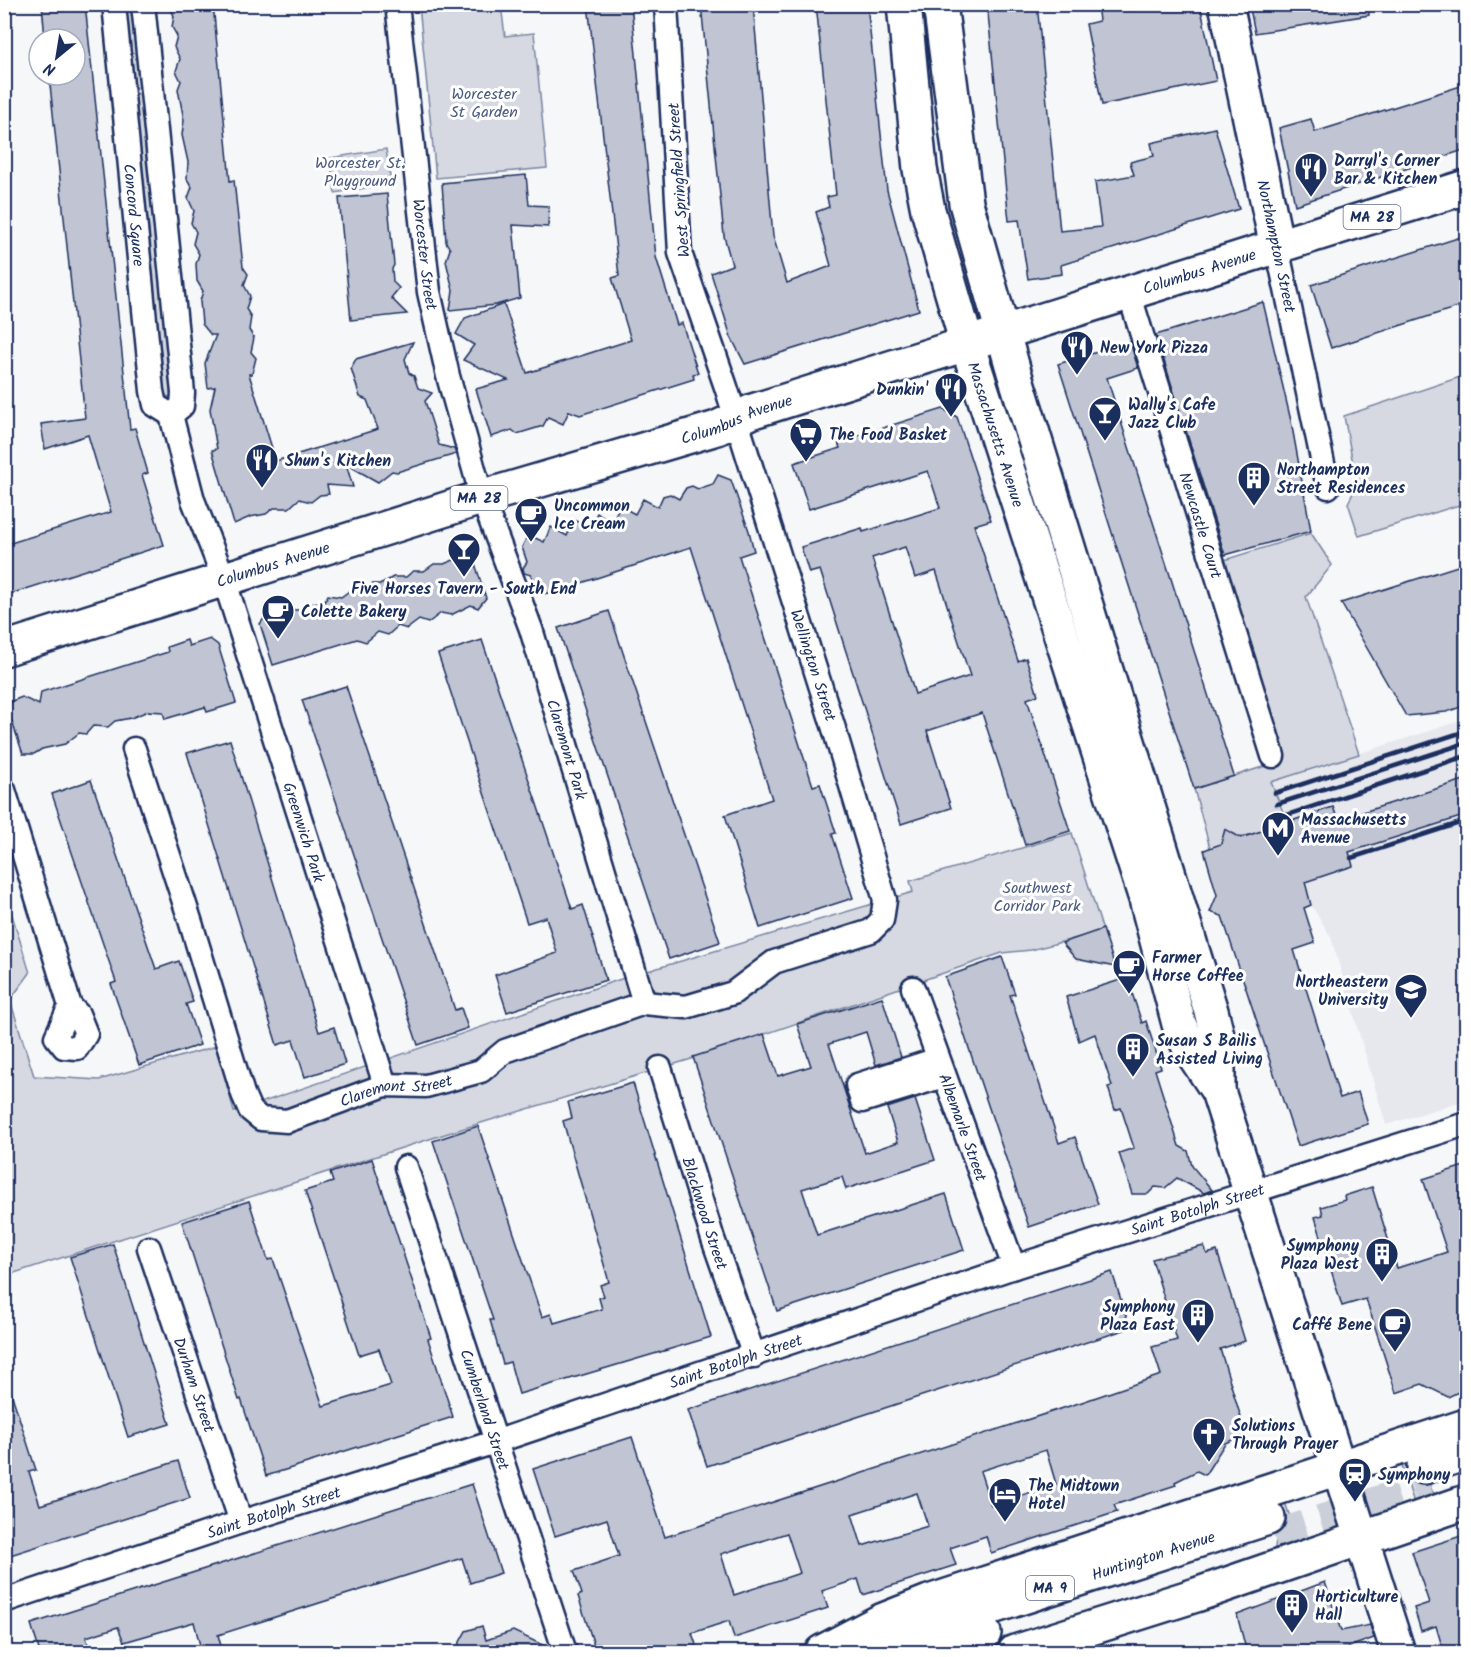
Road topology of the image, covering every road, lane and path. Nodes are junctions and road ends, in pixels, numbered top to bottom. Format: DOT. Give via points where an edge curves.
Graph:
graph roads {
  1 [pos="114,4"];
  2 [pos="143,4"];
  3 [pos="398,4"];
  4 [pos="666,4"];
  5 [pos="904,4"];
  6 [pos="940,4"];
  7 [pos="1226,4"];
  8 [pos="1467,188"];
  9 [pos="1277,247"];
  10 [pos="1130,293"];
  11 [pos="1002,333"];
  12 [pos="967,344"];
  13 [pos="171,415"];
  14 [pos="734,419"];
  15 [pos="1328,487"];
  16 [pos="482,498"];
  17 [pos="225,579"];
  18 [pos="4,649"];
  19 [pos="134,749"];
  20 [pos="1273,756"];
  21 [pos="4,790"];
  22 [pos="884,913"];
  23 [pos="913,988"];
  24 [pos="644,1003"];
  25 [pos="70,1006"];
  26 [pos="660,1068"];
  27 [pos="386,1085"];
  28 [pos="1218,1091"];
  29 [pos="1467,1124"];
  30 [pos="406,1167"];
  31 [pos="1250,1193"];
  32 [pos="150,1248"];
  33 [pos="1014,1267"];
  34 [pos="754,1356"];
  35 [pos="1467,1426"];
  36 [pos="495,1442"];
  37 [pos="1467,1453"];
  38 [pos="1339,1467"];
  39 [pos="1467,1474"];
  40 [pos="1467,1502"];
  41 [pos="241,1522"];
  42 [pos="1361,1537"];
  43 [pos="4,1601"];
  44 [pos="565,1653"];
  45 [pos="822,1653"];
  46 [pos="830,1653"];
  47 [pos="926,1653"];
  48 [pos="1015,1653"];
  49 [pos="1398,1653"];
  1 -- 13 [label="street, Concord Square" via="153,398 157,408"];
  2 -- 13 [label="street, Concord Square" via="183,393 182,406"];
  3 -- 16 [label="street, Worcester Street" via="429,292"];
  4 -- 14 [label="street, West Springfield Street" via="680,253"];
  5 -- 12 [label="main road, Massachusetts Avenue" via="923,190"];
  6 -- 11 [label="main road, Massachusetts Avenue" via="966,203"];
  7 -- 9 [label="main road, Northampton Street"];
  8 -- 9 [label="main road, Columbus Avenue / MA 28"];
  9 -- 10 [label="main road, Columbus Avenue / MA 28"];
  9 -- 15 [label="street, Northampton Street"];
  10 -- 11 [label="main road, Columbus Avenue / MA 28"];
  10 -- 20 [label="street, Newcastle Court"];
  11 -- 12 [label="main road, Columbus Avenue / MA 28"];
  11 -- 28 [label="main road, Massachusetts Avenue" via="1211,1011 1218,1040"];
  12 -- 14 [label="main road, Columbus Avenue / MA 28"];
  12 -- 28 [label="main road, Massachusetts Avenue" via="1146,899 1179,1024 1190,1049"];
  13 -- 17 [label="street, Concord Square" via="193,500"];
  14 -- 16 [label="main road, Columbus Avenue / MA 28" via="717,428"];
  14 -- 22 [label="street, Wellington Street" via="848,774 883,893"];
  16 -- 17 [label="main road, Columbus Avenue / MA 28"];
  16 -- 24 [label="street, Claremont Park" via="531,629"];
  17 -- 18 [label="main road, Columbus Avenue / MA 28"];
  17 -- 27 [label="street, Greenwich Park"];
  19 -- 27 [label="street, Claremont Street" via="250,1110 261,1119 287,1121"];
  21 -- 25 [label="street"];
  22 -- 24 [label="street, Claremont Street" via="871,931 774,962 733,993 686,1007"];
  23 -- 33 [label="street, Albemarle Street"];
  24 -- 27 [label="street, Claremont Street" via="504,1051 481,1071 426,1086"];
  26 -- 34 [label="street, Blackwood Street"];
  28 -- 31 [label="main road, Massachusetts Avenue"];
  29 -- 31 [label="street, Saint Botolph Street"];
  30 -- 36 [label="street, Cumberland Street"];
  31 -- 33 [label="street, Saint Botolph Street"];
  31 -- 38 [label="main road, Massachusetts Avenue"];
  32 -- 41 [label="street, Durham Street"];
  33 -- 34 [label="street, Saint Botolph Street"];
  34 -- 36 [label="street, Saint Botolph Street"];
  35 -- 38 [label="main road"];
  36 -- 41 [label="street, Saint Botolph Street"];
  36 -- 44 [label="street, Cumberland Street"];
  37 -- 39 [label="main road" via="1427,1476"];
  38 -- 42 [label="main road, Massachusetts Avenue"];
  38 -- 45 [label="main road" via="921,1604"];
  40 -- 42 [label="main road"];
  41 -- 43 [label="street, Saint Botolph Street"];
  42 -- 48 [label="main road"];
  42 -- 49 [label="main road, Massachusetts Avenue"];
  46 -- 47 [label="main road, Huntington Avenue / MA 9" via="1271,1527"];
}
